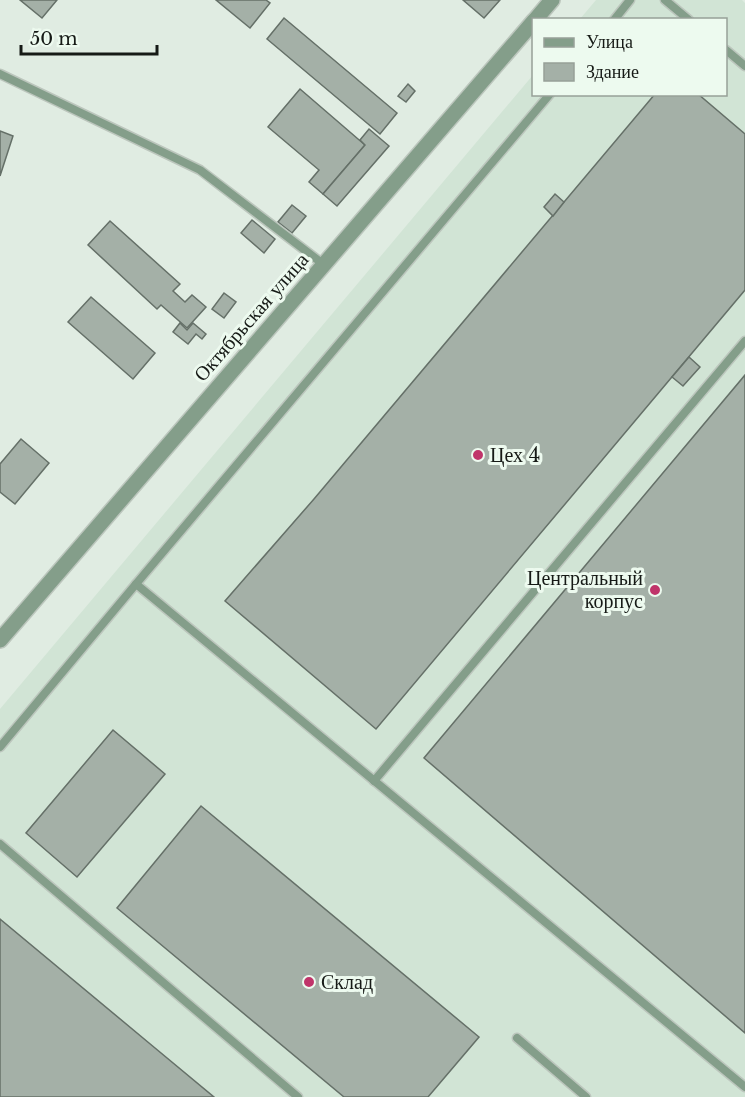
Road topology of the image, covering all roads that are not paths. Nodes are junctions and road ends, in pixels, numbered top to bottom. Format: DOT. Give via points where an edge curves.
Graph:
graph roads {
  1 [pos="552,0"];
  2 [pos="630,0"];
  3 [pos="665,0"];
  4 [pos="536,18"];
  5 [pos="616,18"];
  6 [pos="687,18"];
  7 [pos="532,22"];
  8 [pos="727,51"];
  9 [pos="745,66"];
  10 [pos="0,74"];
  11 [pos="548,96"];
  12 [pos="323,264"];
  13 [pos="745,341"];
  14 [pos="136,584"];
  15 [pos="0,640"];
  16 [pos="0,747"];
  17 [pos="374,781"];
  18 [pos="0,844"];
  19 [pos="517,1038"];
  20 [pos="745,1087"];
  21 [pos="298,1097"];
  22 [pos="586,1097"];
  1 -- 4 [label="street, Октябрьская улица"];
  2 -- 5 [label="lane"];
  3 -- 6 [label="lane"];
  7 -- 12 [label="street, Октябрьская улица"];
  8 -- 9 [label="lane"];
  10 -- 12 [label="lane" via="200,170"];
  11 -- 14 [label="lane"];
  12 -- 15 [label="street, Октябрьская улица"];
  13 -- 17 [label="lane"];
  14 -- 16 [label="lane"];
  14 -- 17 [label="lane"];
  17 -- 20 [label="lane"];
  18 -- 21 [label="lane"];
  19 -- 22 [label="lane"];
}
